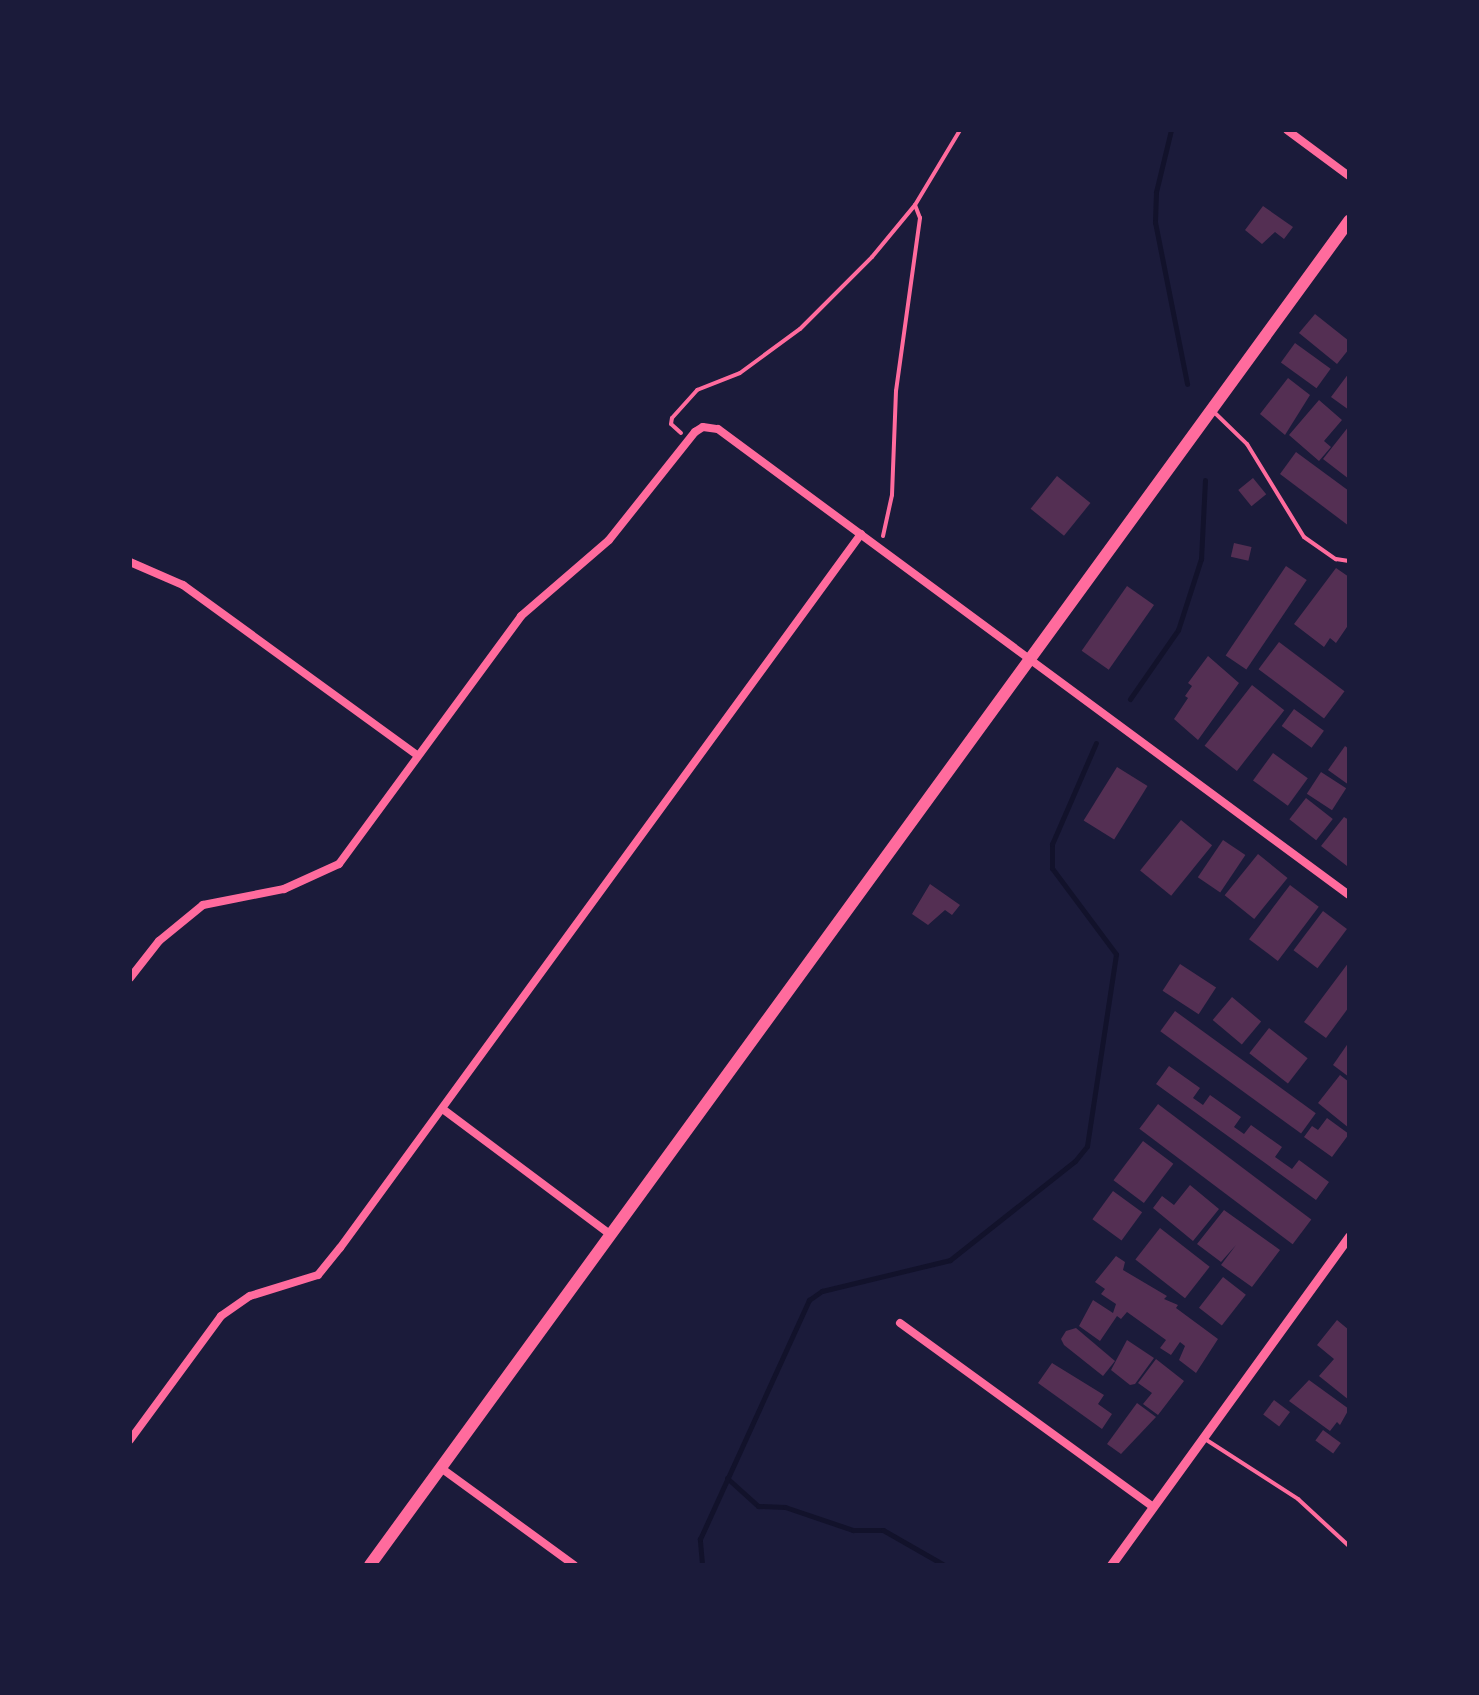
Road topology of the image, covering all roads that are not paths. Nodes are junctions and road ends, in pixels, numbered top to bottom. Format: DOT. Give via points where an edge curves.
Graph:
graph roads {
  1 [pos="1287,130"];
  2 [pos="1349,176"];
  3 [pos="1349,221"];
  4 [pos="1212,410"];
  5 [pos="861,534"];
  6 [pos="1349,561"];
  7 [pos="130,562"];
  8 [pos="1029,660"];
  9 [pos="416,755"];
  10 [pos="1349,895"];
  11 [pos="130,978"];
  12 [pos="444,1110"];
  13 [pos="612,1234"];
  14 [pos="1349,1236"];
  15 [pos="900,1323"];
  16 [pos="1202,1437"];
  17 [pos="130,1440"];
  18 [pos="441,1468"];
  19 [pos="1153,1507"];
  20 [pos="1349,1546"];
  21 [pos="370,1565"];
  22 [pos="574,1565"];
  23 [pos="1111,1565"];
  1 -- 2 [label="street"];
  3 -- 4 [label="highway"];
  4 -- 6 [label="lane" via="1247,444 1304,537"];
  4 -- 8 [label="highway"];
  5 -- 8 [label="street"];
  5 -- 9 [label="street" via="718,429 692,436 609,540 521,616"];
  5 -- 12 [label="street"];
  7 -- 9 [label="street" via="184,585"];
  8 -- 10 [label="street"];
  8 -- 13 [label="highway"];
  9 -- 11 [label="street" via="339,864 284,889 203,905 158,940"];
  12 -- 13 [label="street"];
  12 -- 17 [label="street" via="318,1275 250,1296 221,1316"];
  13 -- 18 [label="highway"];
  14 -- 16 [label="street"];
  15 -- 19 [label="street"];
  16 -- 19 [label="street"];
  16 -- 20 [label="lane" via="1298,1499"];
  18 -- 21 [label="highway"];
  18 -- 22 [label="street"];
  19 -- 23 [label="street"];
}
